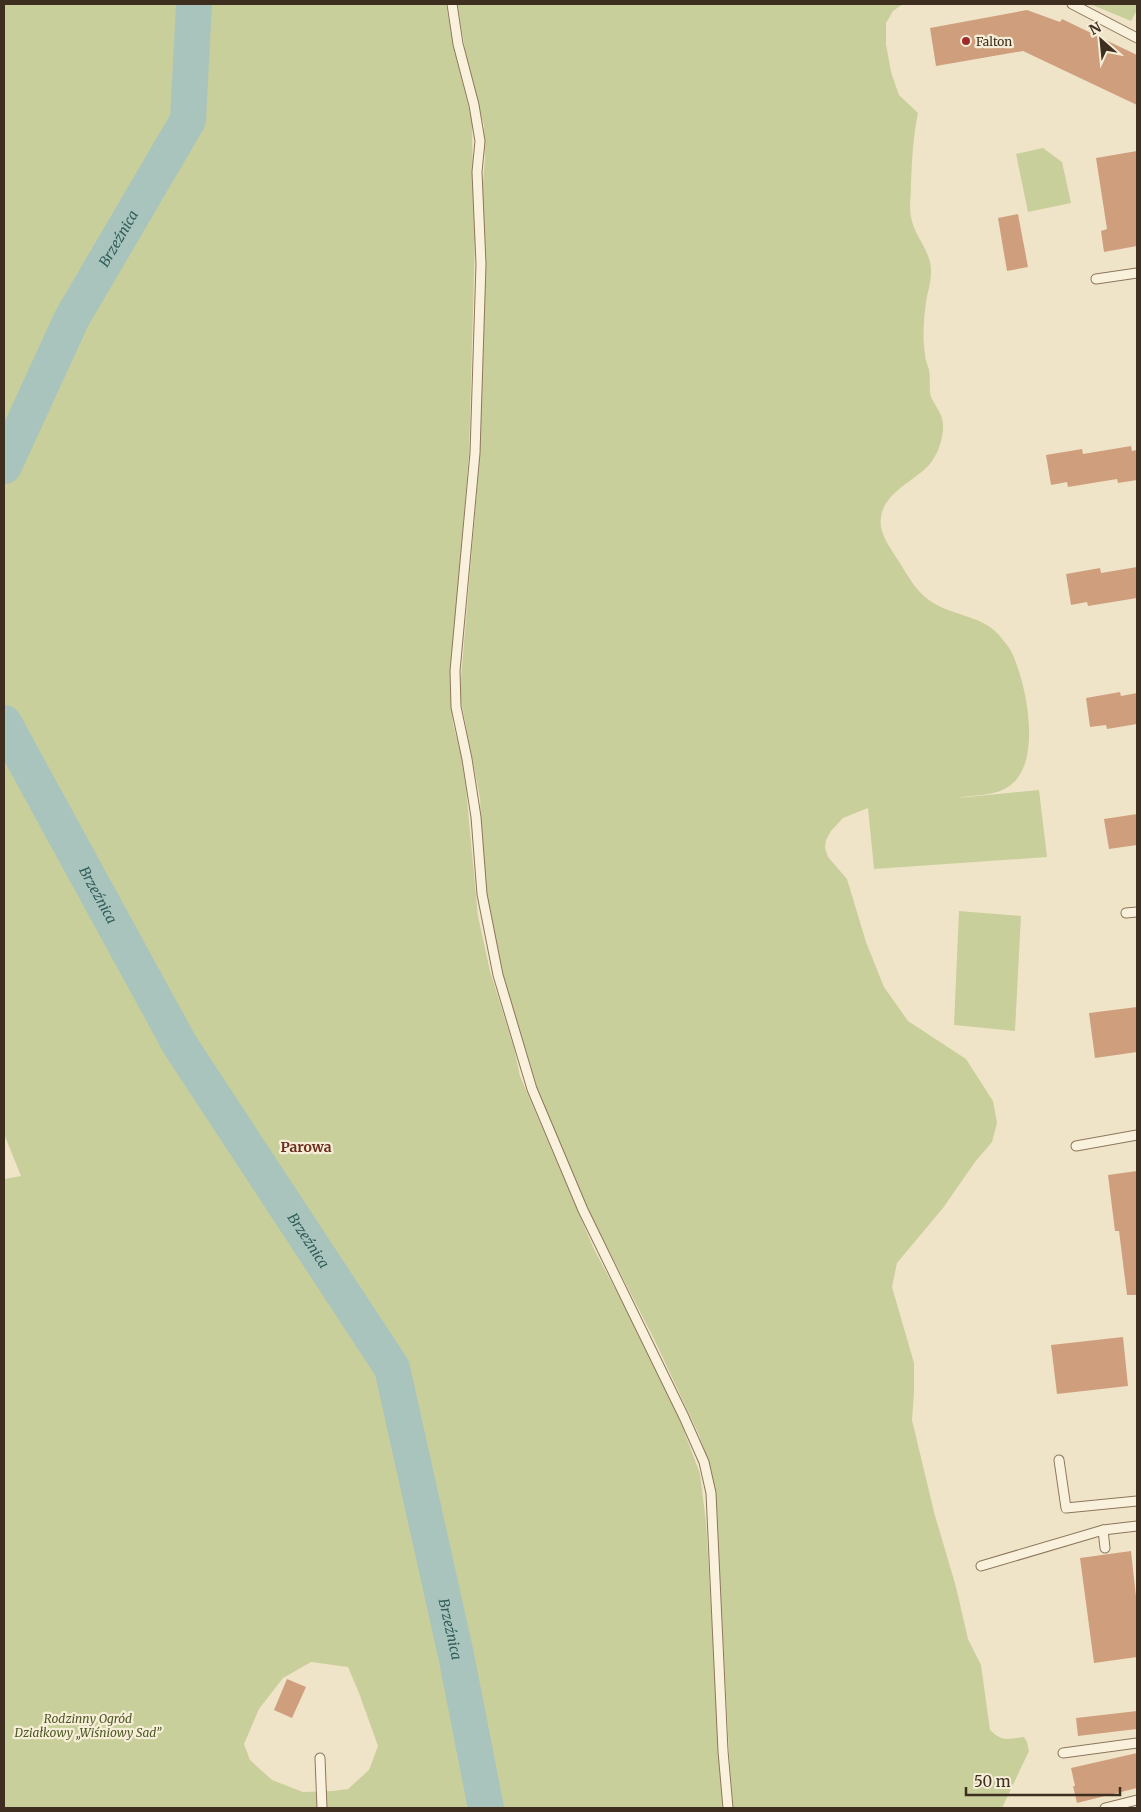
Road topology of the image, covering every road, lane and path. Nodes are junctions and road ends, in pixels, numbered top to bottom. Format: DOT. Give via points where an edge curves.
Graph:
graph roads {
  1 [pos="452,4"];
  2 [pos="1072,4"];
  3 [pos="1137,38"];
  4 [pos="1137,273"];
  5 [pos="1096,279"];
  6 [pos="1137,912"];
  7 [pos="1126,913"];
  8 [pos="1137,1135"];
  9 [pos="1076,1146"];
  10 [pos="1059,1460"];
  11 [pos="1137,1501"];
  12 [pos="1137,1526"];
  13 [pos="1104,1530"];
  14 [pos="1105,1548"];
  15 [pos="981,1566"];
  16 [pos="1137,1743"];
  17 [pos="1063,1753"];
  18 [pos="320,1758"];
  19 [pos="1137,1800"];
  20 [pos="322,1808"];
  21 [pos="728,1808"];
  22 [pos="1105,1808"];
  1 -- 21 [label="lane" via="480,140 477,172 481,264 475,453 456,671 456,707 476,817 482,894 498,975 532,1089 583,1210 704,1462 711,1493"];
  2 -- 3 [label="lane"];
  4 -- 5 [label="lane"];
  6 -- 7 [label="lane"];
  8 -- 9 [label="lane"];
  10 -- 11 [label="lane" via="1066,1508"];
  12 -- 13 [label="lane"];
  13 -- 14 [label="lane"];
  13 -- 15 [label="lane"];
  16 -- 17 [label="lane"];
  18 -- 20 [label="lane"];
  19 -- 22 [label="lane"];
}
